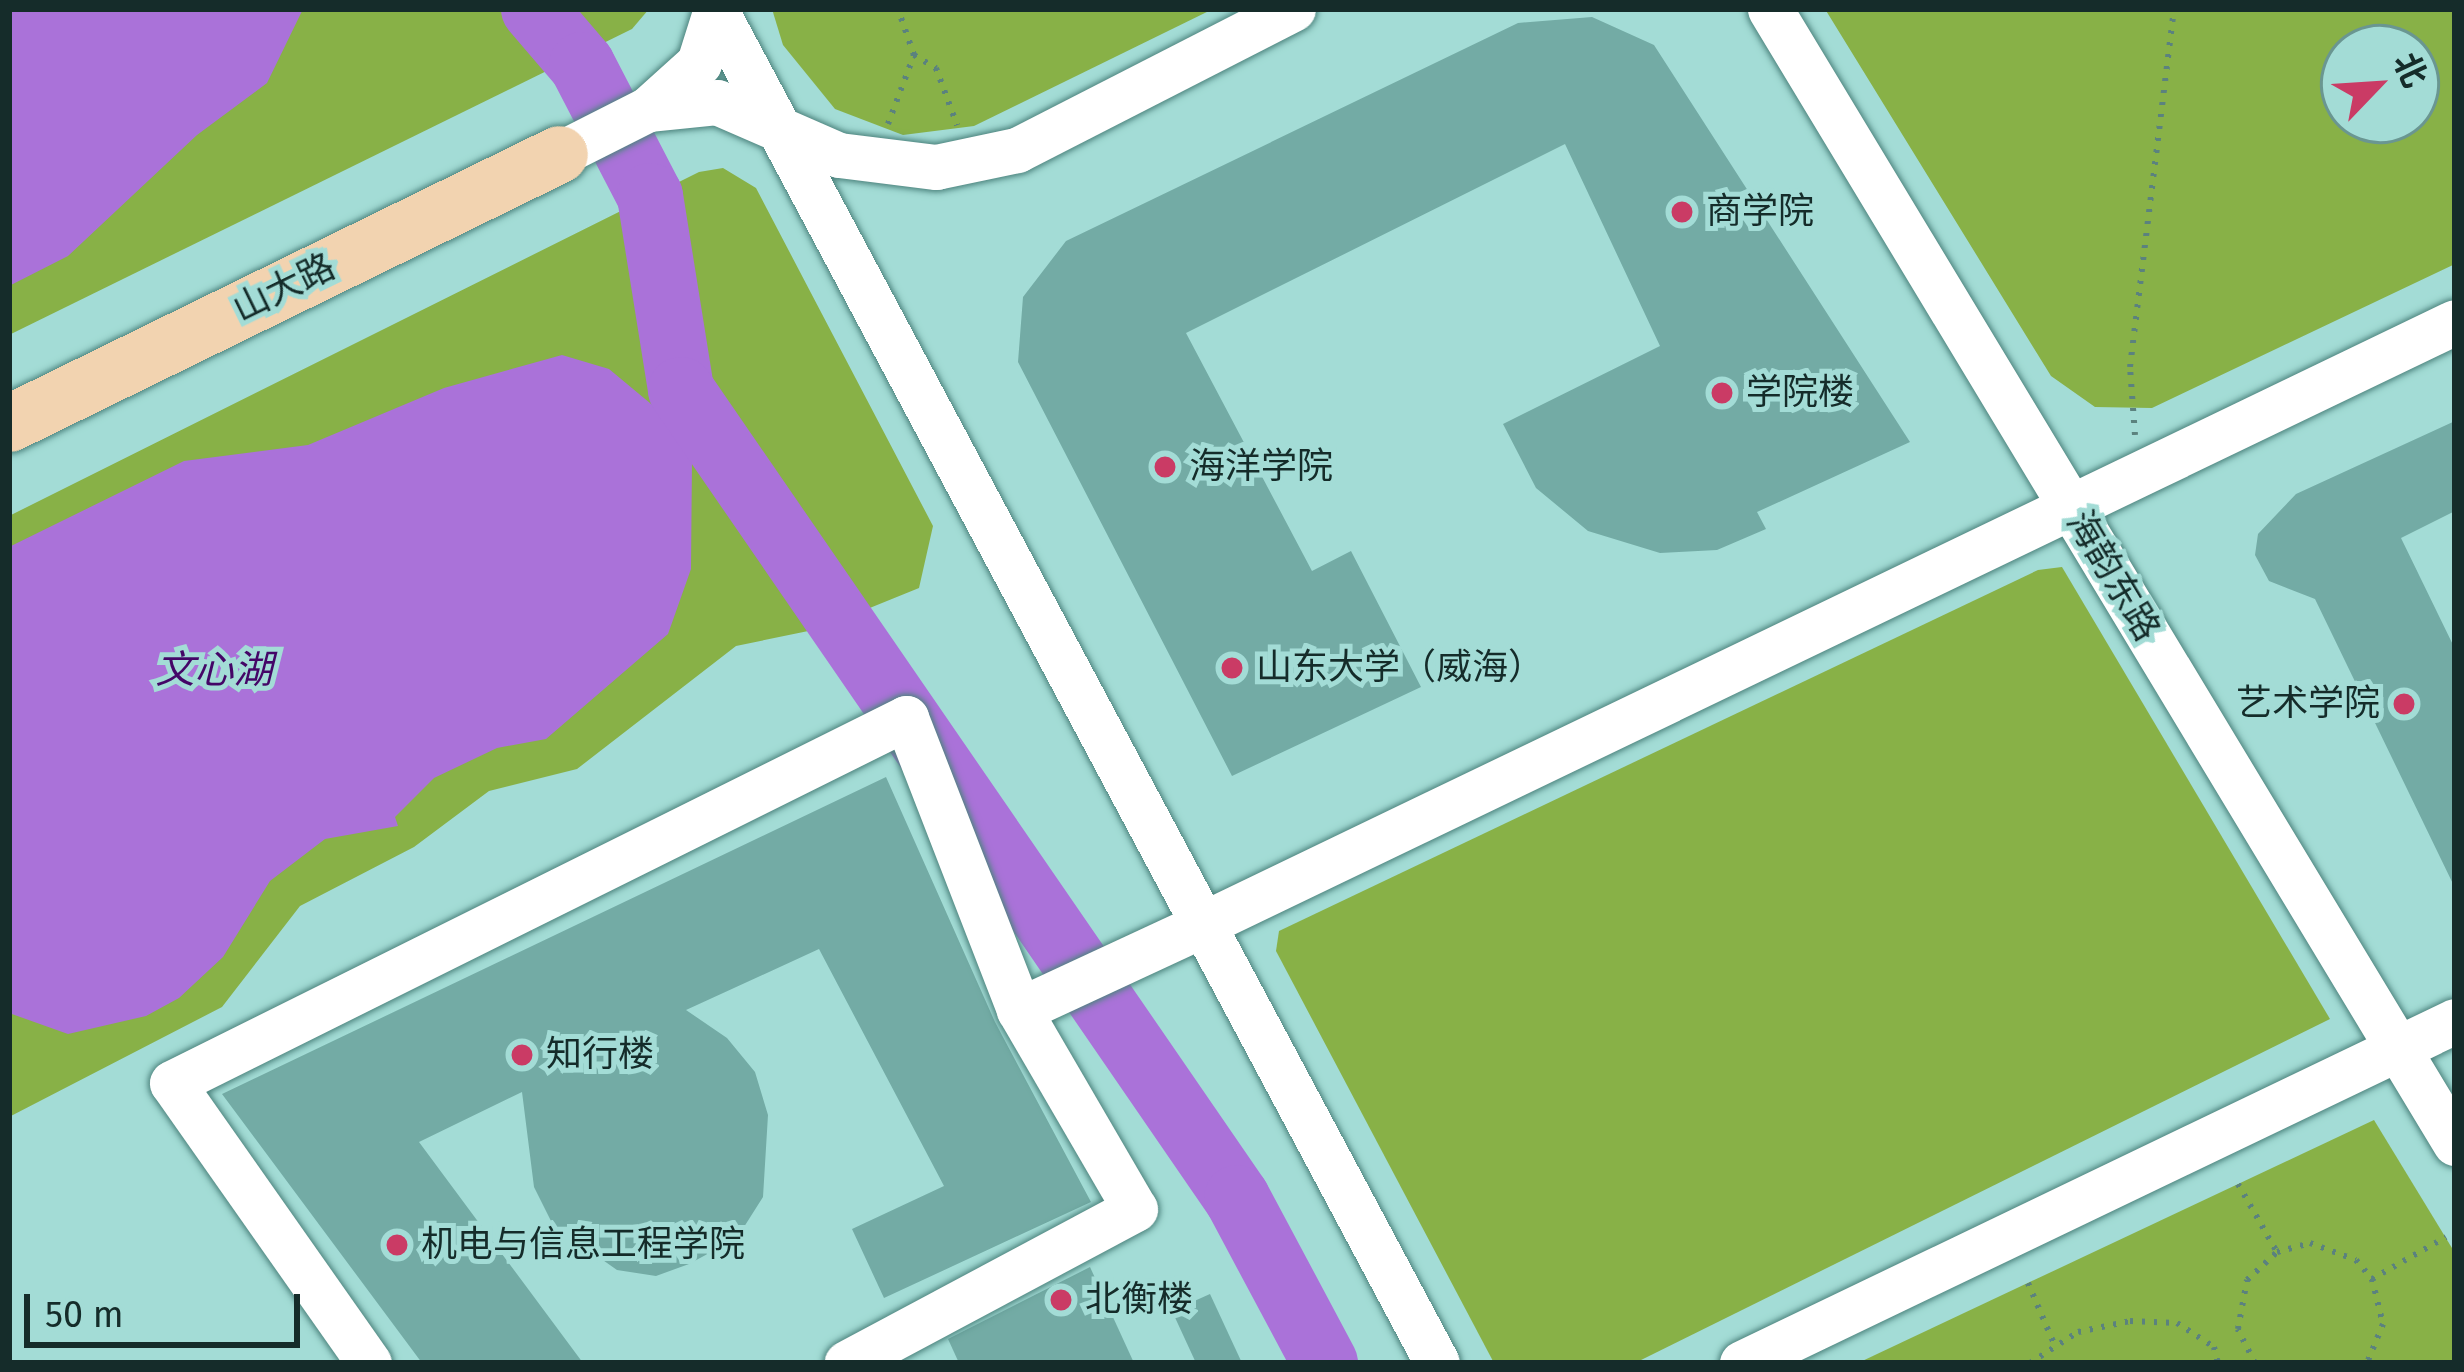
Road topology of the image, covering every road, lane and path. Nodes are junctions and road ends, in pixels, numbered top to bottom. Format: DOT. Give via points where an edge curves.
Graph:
graph roads {
  1 [pos="898,9"];
  2 [pos="1293,9"];
  3 [pos="1770,9"];
  4 [pos="2174,9"];
  5 [pos="719,10"];
  6 [pos="914,56"];
  7 [pos="744,65"];
  8 [pos="648,109"];
  9 [pos="775,128"];
  10 [pos="959,129"];
  11 [pos="885,131"];
  12 [pos="560,154"];
  13 [pos="839,155"];
  14 [pos="2455,322"];
  15 [pos="9,423"];
  16 [pos="2138,474"];
  17 [pos="2071,507"];
  18 [pos="1209,921"];
  19 [pos="1019,1010"];
  20 [pos="2455,1022"];
  21 [pos="2401,1047"];
  22 [pos="2455,1143"];
  23 [pos="2238,1184"];
  24 [pos="2446,1237"];
  25 [pos="2277,1252"];
  26 [pos="2372,1279"];
  27 [pos="2028,1283"];
  28 [pos="2055,1346"];
  29 [pos="369,1363"];
  30 [pos="845,1363"];
  31 [pos="1437,1363"];
  32 [pos="1742,1363"];
  33 [pos="2030,1363"];
  34 [pos="2218,1363"];
  35 [pos="2254,1363"];
  36 [pos="2367,1363"];
  1 -- 6 [label="path"];
  2 -- 13 [label="street" via="1017,150 936,166"];
  3 -- 17 [label="street, 海韵东路"];
  4 -- 16 [label="path" via="2130,367"];
  5 -- 7 [label="street"];
  5 -- 8 [label="street" via="698,62"];
  6 -- 10 [label="path" via="935,68"];
  6 -- 11 [label="path"];
  7 -- 9 [label="street"];
  7 -- 13 [label="street" via="778,111"];
  8 -- 9 [label="street" via="717,101"];
  8 -- 12 [label="street"];
  9 -- 13 [label="street"];
  9 -- 18 [label="street"];
  12 -- 15 [label="main road, 山大路"];
  14 -- 16 [label="street"];
  16 -- 17 [label="street"];
  17 -- 18 [label="street"];
  17 -- 21 [label="street, 海韵东路"];
  18 -- 19 [label="street"];
  18 -- 31 [label="street"];
  19 -- 29 [label="street" via="906,718 172,1083"];
  19 -- 30 [label="street" via="1135,1209"];
  20 -- 21 [label="street"];
  21 -- 22 [label="street, 海韵东路"];
  21 -- 32 [label="street"];
  23 -- 25 [label="path"];
  24 -- 26 [label="path"];
  25 -- 26 [label="path" via="2310,1243 2334,1248"];
  25 -- 35 [label="path" via="2247,1280 2238,1303 2238,1329"];
  26 -- 36 [label="path" via="2383,1324"];
  27 -- 28 [label="path"];
  28 -- 33 [label="path"];
  28 -- 34 [label="path" via="2078,1332 2130,1321 2177,1323 2214,1347"];
}
